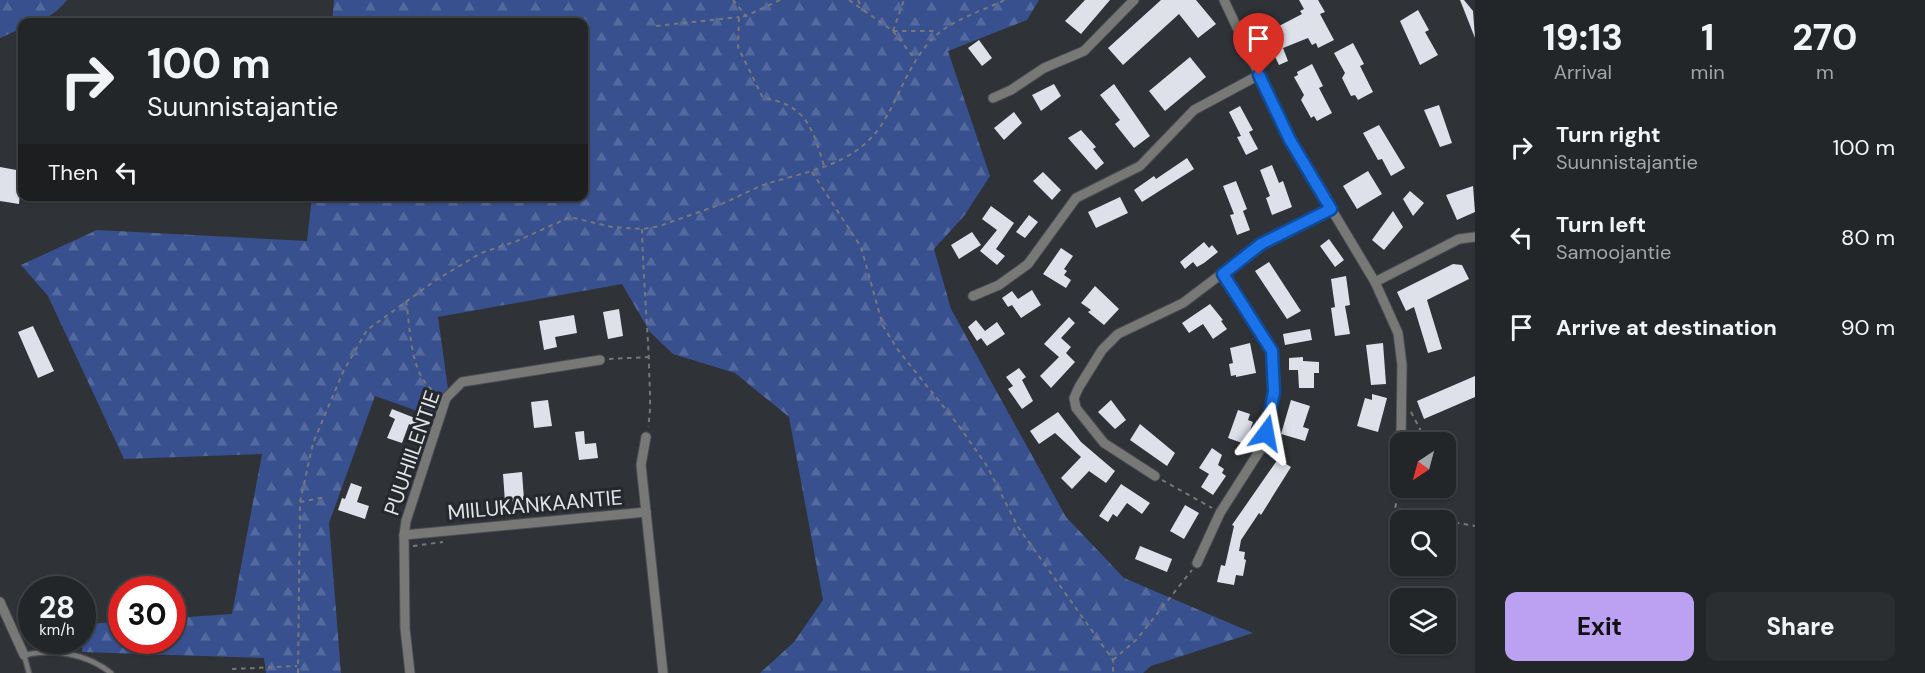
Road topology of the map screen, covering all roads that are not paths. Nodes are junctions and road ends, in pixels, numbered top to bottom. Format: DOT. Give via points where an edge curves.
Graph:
graph roads {
  1 [pos="1134,0"];
  2 [pos="1224,0"];
  3 [pos="1259,75"];
  4 [pos="993,98"];
  5 [pos="1331,209"];
  6 [pos="1475,237"];
  7 [pos="1223,274"];
  8 [pos="1375,282"];
  9 [pos="973,297"];
  10 [pos="600,360"];
  11 [pos="1401,432"];
  12 [pos="646,437"];
  13 [pos="1155,476"];
  14 [pos="646,512"];
  15 [pos="404,535"];
  16 [pos="1197,563"];
  17 [pos="0,602"];
  18 [pos="24,655"];
  19 [pos="30,673"];
  20 [pos="111,673"];
  21 [pos="410,673"];
  22 [pos="663,673"];
  1 -- 4 [label="street" via="1084,51 1044,68"];
  2 -- 3 [label="street"];
  3 -- 5 [label="street" via="1290,140"];
  3 -- 9 [label="street" via="1194,110 1140,166 1076,198 1028,264 999,285"];
  5 -- 7 [label="street" via="1261,244"];
  5 -- 8 [label="street"];
  6 -- 8 [label="street" via="1459,239"];
  7 -- 13 [label="street" via="1183,303 1111,339 1074,398 1080,416 1104,443"];
  7 -- 16 [label="street" via="1272,351 1274,392 1262,447 1220,513"];
  8 -- 11 [label="street" via="1401,349"];
  10 -- 15 [label="street, PUUHIILENTIE" via="462,382 446,398"];
  12 -- 14 [label="street" via="641,465"];
  14 -- 15 [label="street, MIILUKANKAANTIE"];
  14 -- 22 [label="street, MIILUKANKAANTIE"];
  15 -- 21 [label="street" via="405,628"];
  17 -- 18 [label="street"];
  18 -- 19 [label="lane"];
  18 -- 20 [label="lane" via="45,650 76,656"];
}
